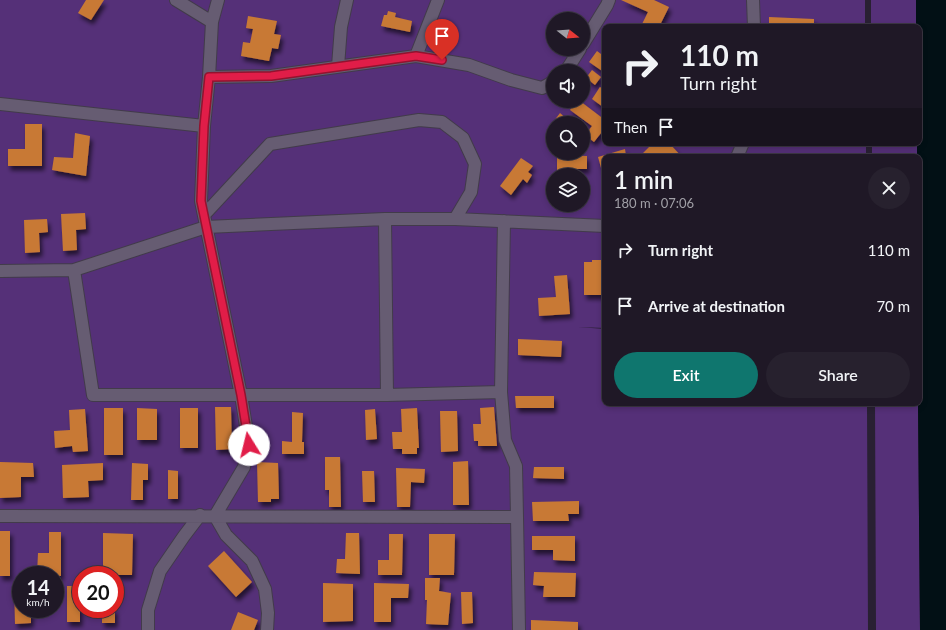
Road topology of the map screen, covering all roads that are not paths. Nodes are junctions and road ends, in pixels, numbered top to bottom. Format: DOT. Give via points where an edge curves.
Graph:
graph roads {
  1 [pos="176,0"];
  2 [pos="218,0"];
  3 [pos="347,0"];
  4 [pos="438,0"];
  5 [pos="609,0"];
  6 [pos="753,0"];
  7 [pos="212,22"];
  8 [pos="754,24"];
  9 [pos="590,33"];
  10 [pos="416,56"];
  11 [pos="338,66"];
  12 [pos="209,77"];
  13 [pos="546,86"];
  14 [pos="0,104"];
  15 [pos="204,126"];
  16 [pos="385,219"];
  17 [pos="455,219"];
  18 [pos="205,221"];
  19 [pos="504,221"];
  20 [pos="602,226"];
  21 [pos="74,270"];
  22 [pos="0,271"];
  23 [pos="501,392"];
  24 [pos="241,395"];
  25 [pos="387,395"];
  26 [pos="200,515"];
  27 [pos="0,516"];
  28 [pos="214,516"];
  29 [pos="517,517"];
  30 [pos="148,630"];
  31 [pos="267,630"];
  32 [pos="519,630"];
  1 -- 7 [label="lane"];
  2 -- 7 [label="lane"];
  3 -- 11 [label="lane" via="341,27"];
  4 -- 10 [label="lane"];
  5 -- 9 [label="lane"];
  6 -- 8 [label="lane"];
  7 -- 12 [label="lane"];
  10 -- 11 [label="lane"];
  10 -- 13 [label="lane" via="469,65 511,80 542,88"];
  11 -- 12 [label="lane" via="271,76"];
  12 -- 15 [label="lane"];
  14 -- 15 [label="lane"];
  15 -- 18 [label="lane" via="201,201"];
  16 -- 17 [label="lane"];
  16 -- 18 [label="lane"];
  16 -- 25 [label="lane"];
  17 -- 18 [label="lane" via="471,192 475,164 463,138 442,122 419,120 270,144"];
  17 -- 19 [label="lane"];
  18 -- 21 [label="lane"];
  18 -- 24 [label="lane"];
  19 -- 20 [label="lane"];
  19 -- 23 [label="lane"];
  21 -- 22 [label="lane"];
  21 -- 24 [label="lane" via="93,394"];
  23 -- 25 [label="lane"];
  23 -- 29 [label="lane" via="505,440 516,466"];
  24 -- 25 [label="lane"];
  24 -- 28 [label="lane" via="249,445 244,467"];
  26 -- 27 [label="lane"];
  26 -- 28 [label="lane"];
  26 -- 30 [label="lane" via="160,571 148,610"];
  28 -- 29 [label="lane"];
  28 -- 31 [label="lane" via="226,535 252,561 265,589"];
  29 -- 32 [label="lane"];
}
